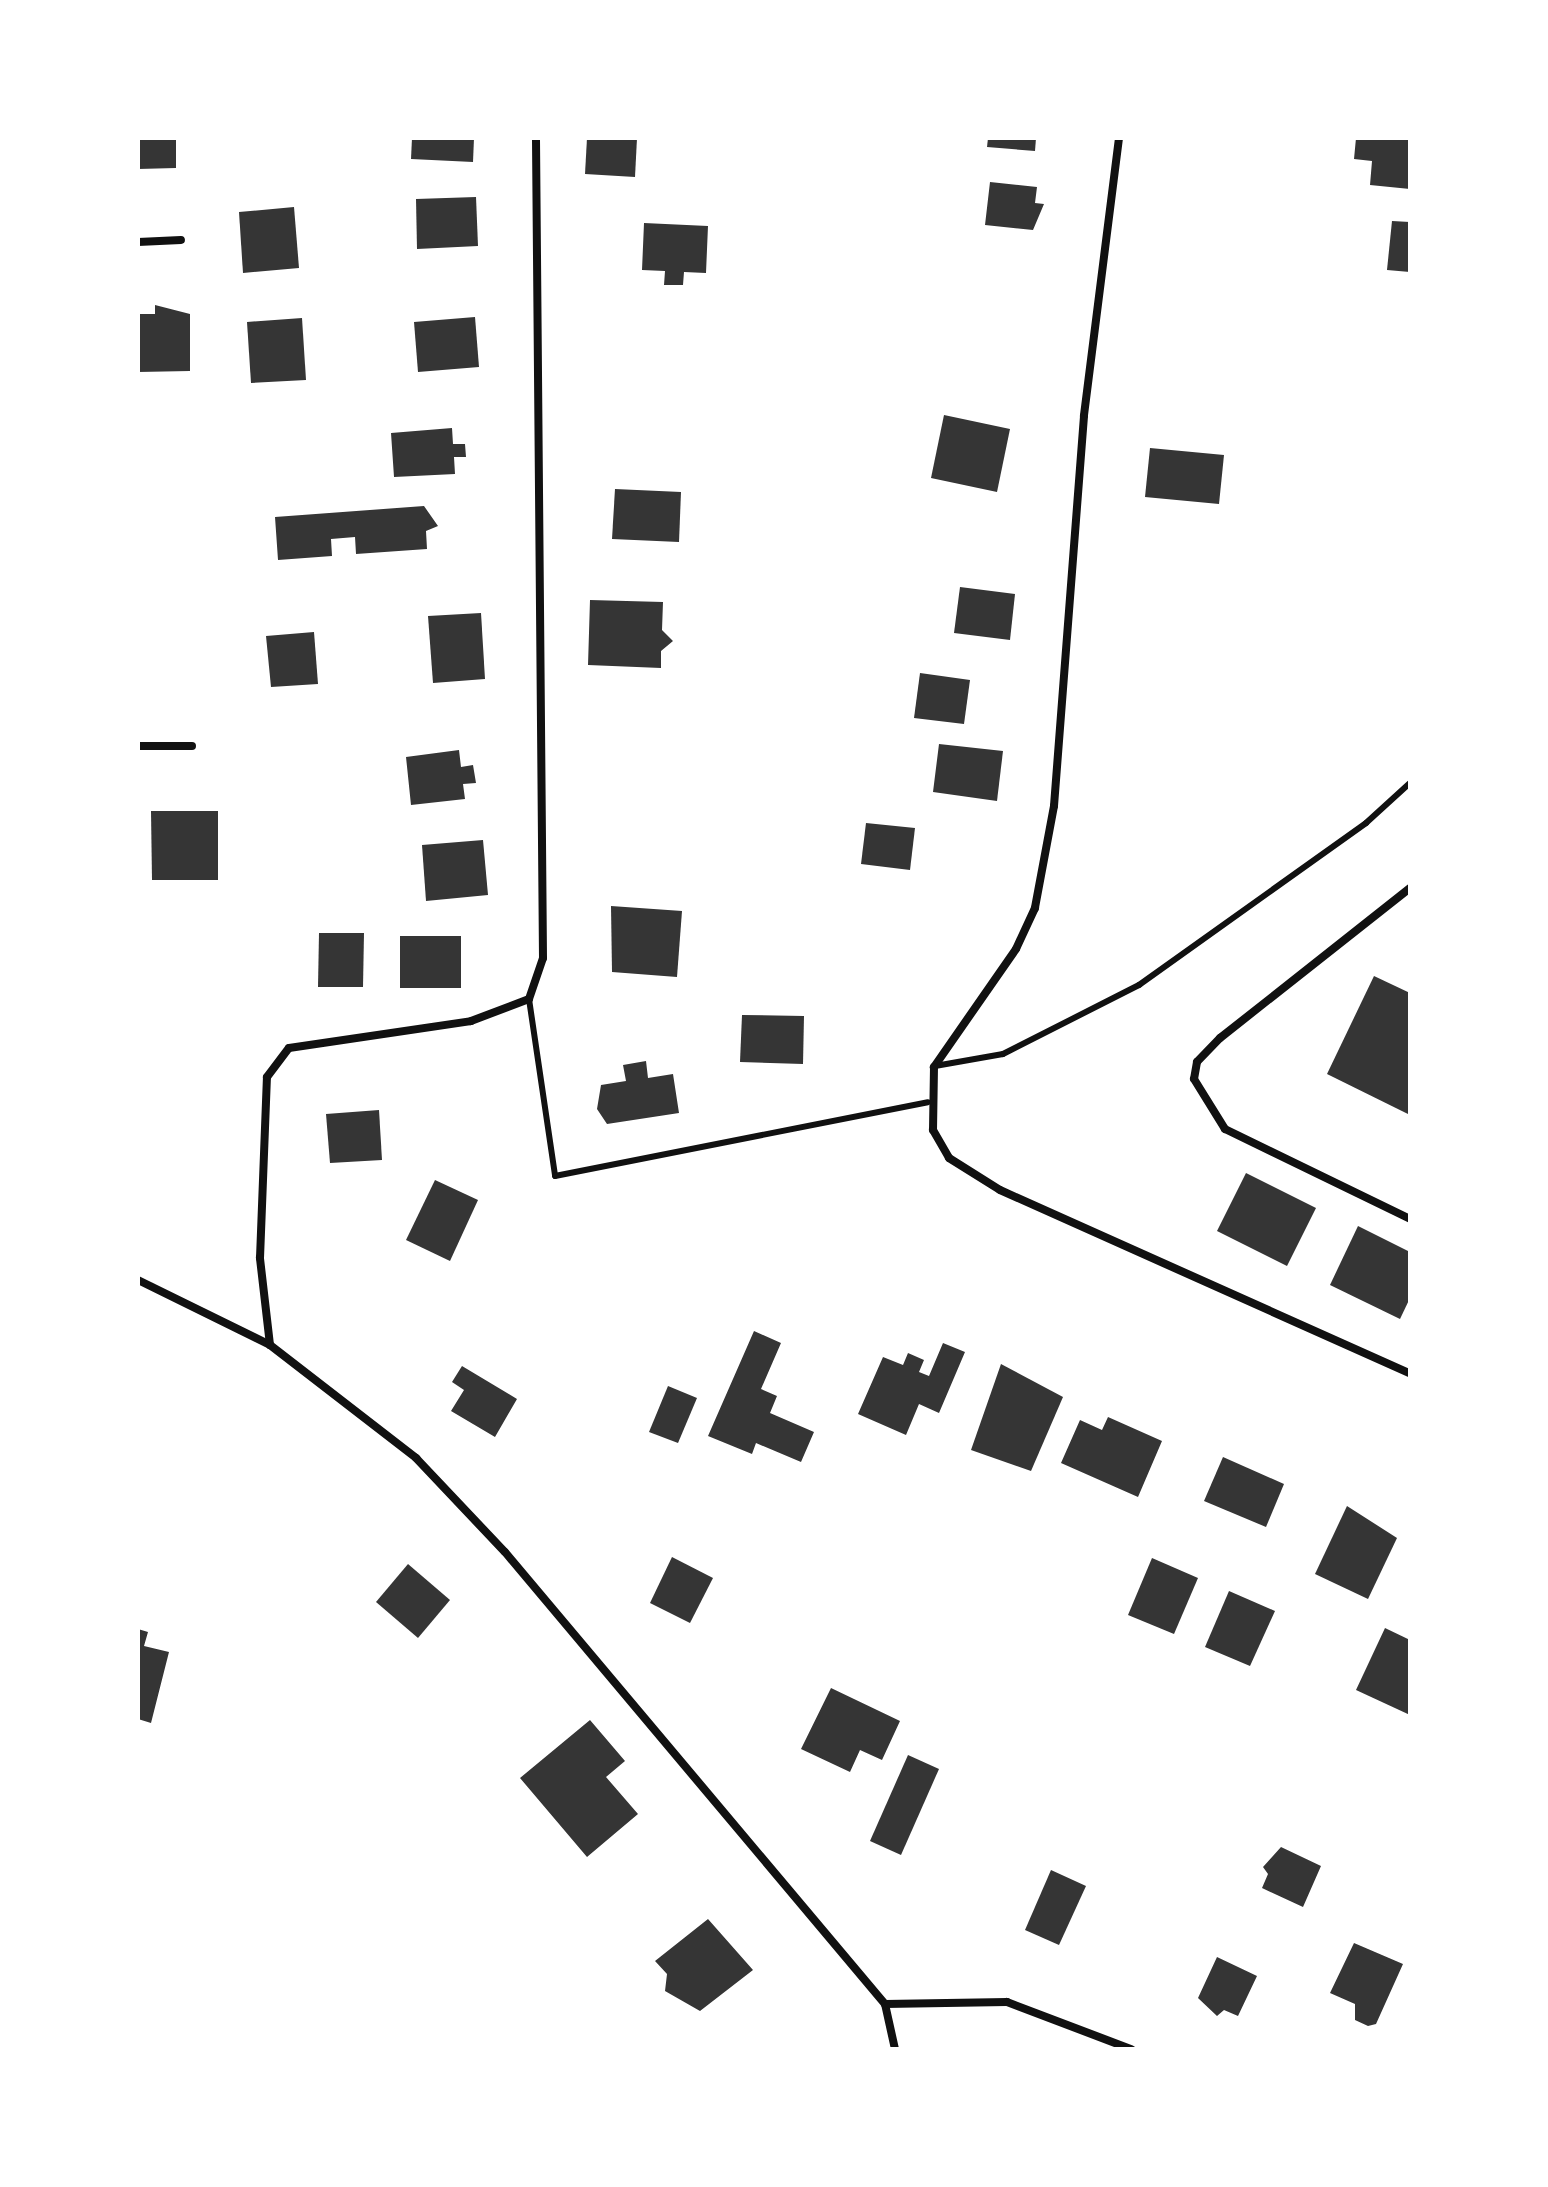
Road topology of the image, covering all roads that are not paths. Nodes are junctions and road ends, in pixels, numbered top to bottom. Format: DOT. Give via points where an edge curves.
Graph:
graph roads {
  1 [pos="536,138"];
  2 [pos="1119,138"];
  3 [pos="181,240"];
  4 [pos="138,242"];
  5 [pos="138,746"];
  6 [pos="192,746"];
  7 [pos="1410,783"];
  8 [pos="1410,888"];
  9 [pos="529,999"];
  10 [pos="934,1067"];
  11 [pos="928,1102"];
  12 [pos="1410,1219"];
  13 [pos="138,1280"];
  14 [pos="270,1345"];
  15 [pos="1410,1373"];
  16 [pos="885,2004"];
  17 [pos="895,2049"];
  18 [pos="1131,2049"];
  1 -- 9 [label="street" via="543,958"];
  2 -- 10 [label="street" via="1084,416 1054,806 1035,908 1016,949"];
  3 -- 4 [label="street"];
  5 -- 6 [label="street"];
  7 -- 10 [label="lane" via="1366,823 1139,985 1003,1054"];
  8 -- 12 [label="street" via="1220,1038 1197,1062 1194,1079 1225,1129"];
  9 -- 11 [label="lane" via="555,1176"];
  9 -- 14 [label="street" via="471,1021 289,1048 267,1077 260,1258"];
  10 -- 11 [label="street"];
  11 -- 15 [label="street" via="933,1130 949,1158 1000,1190"];
  13 -- 14 [label="street"];
  14 -- 16 [label="street" via="416,1458 505,1552"];
  16 -- 17 [label="street"];
  16 -- 18 [label="street" via="1007,2002"];
}
